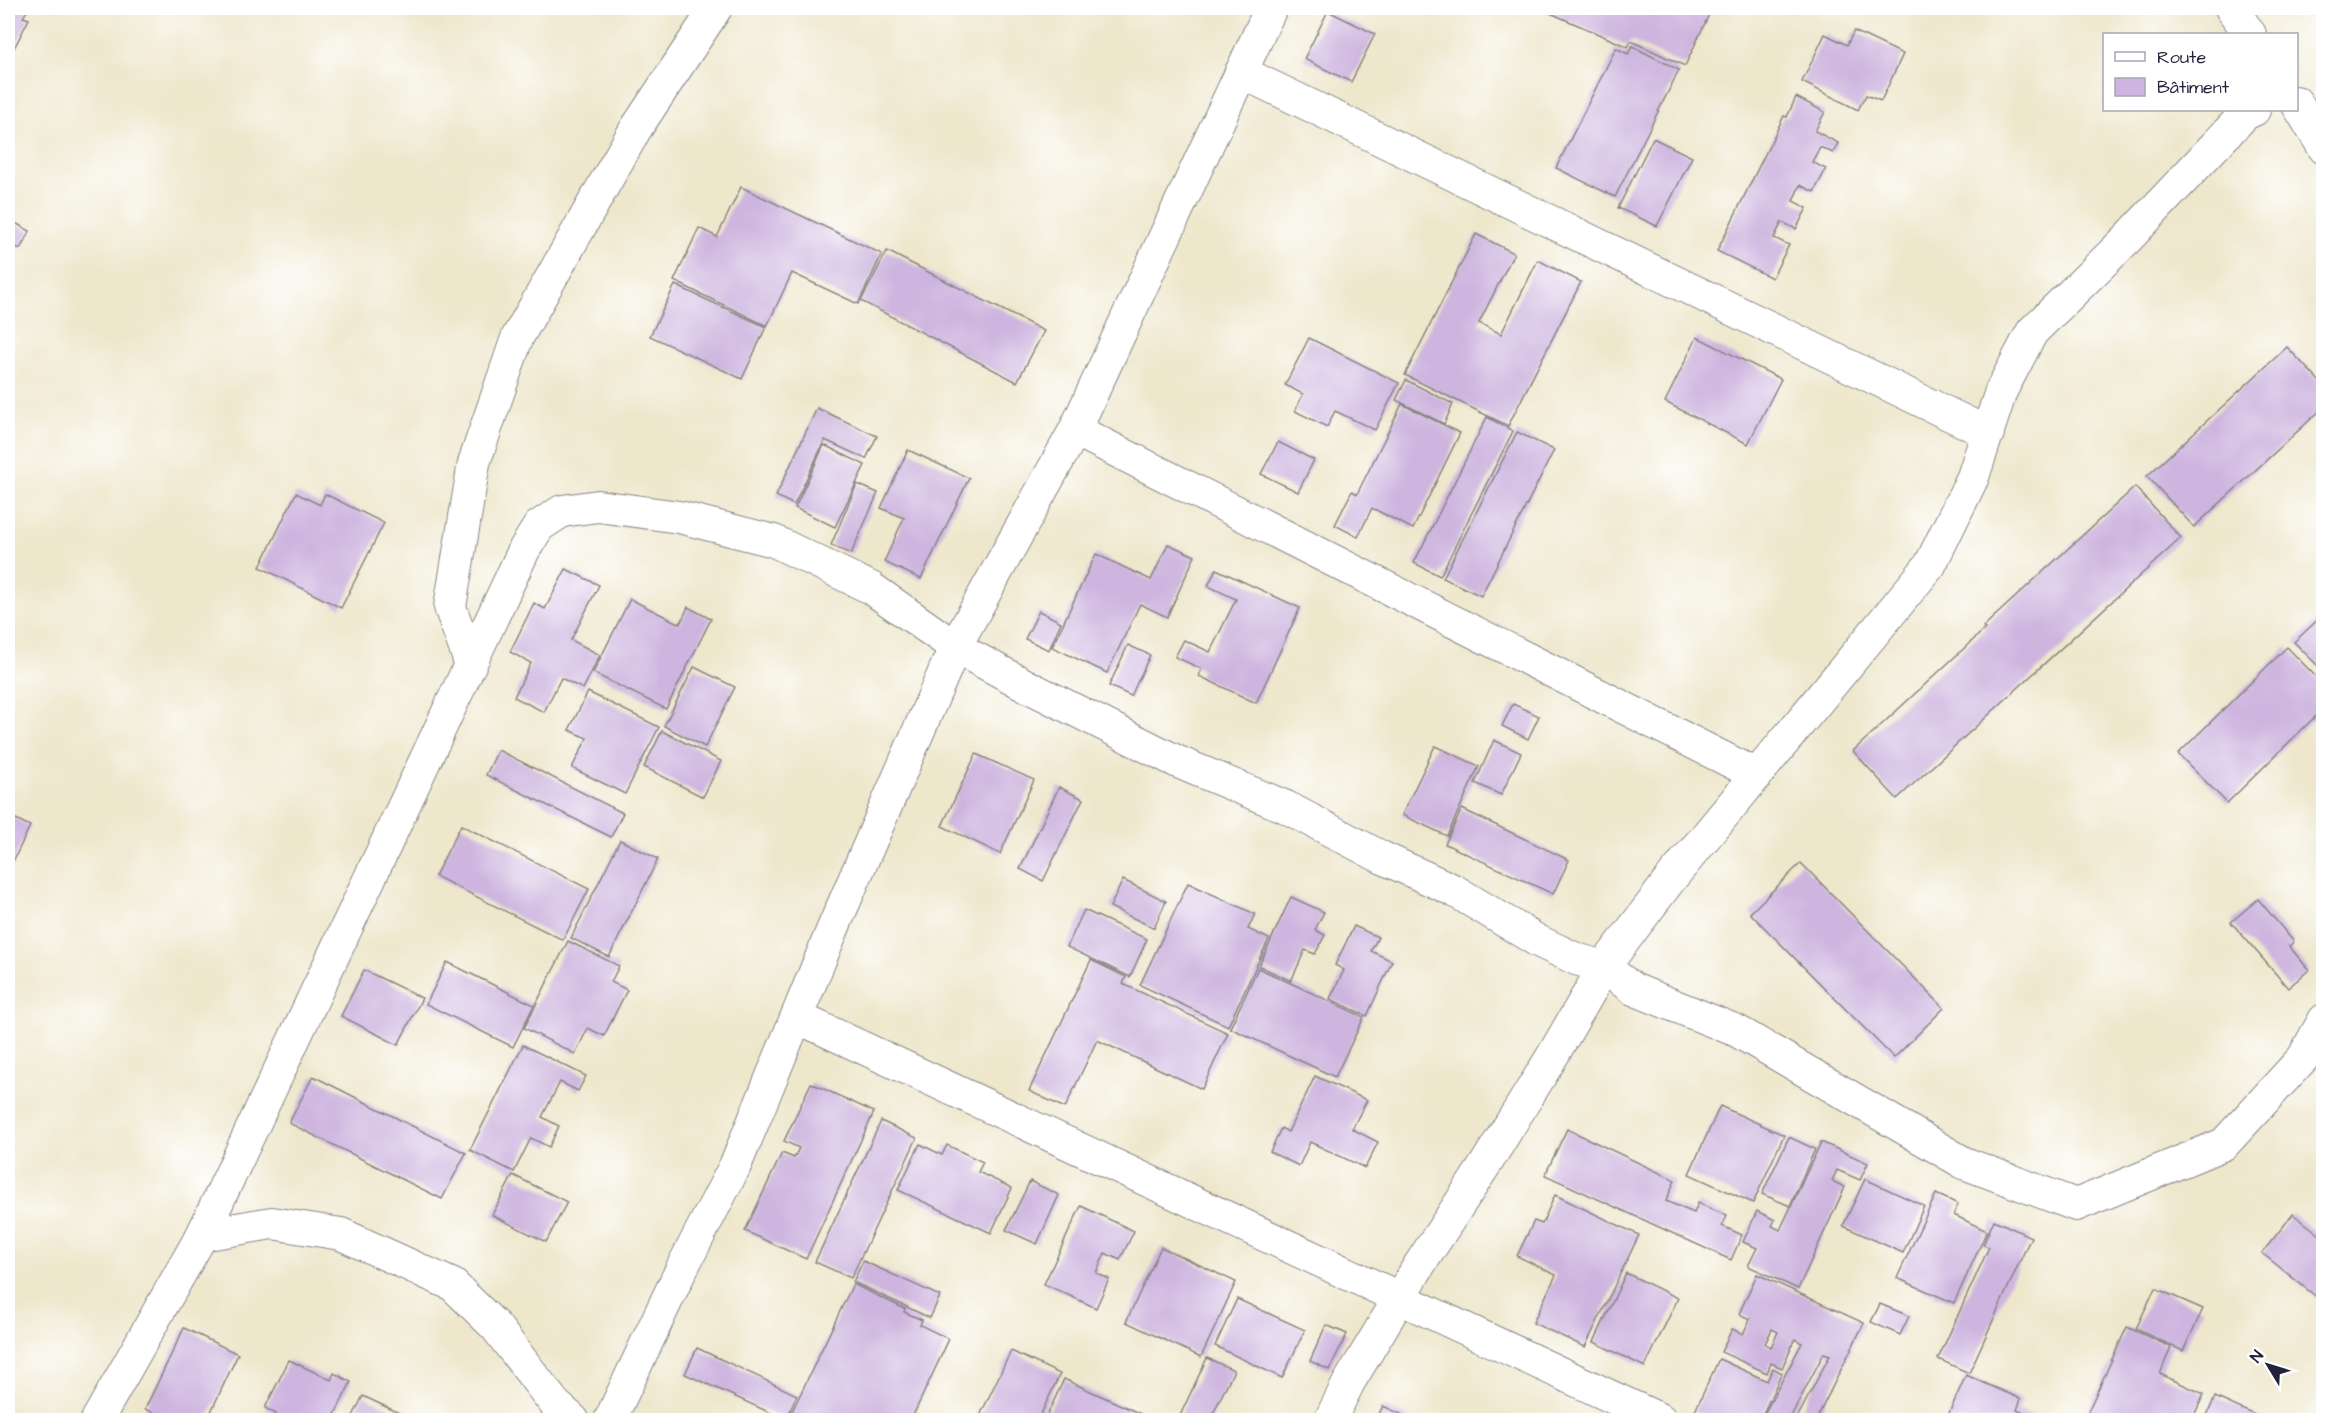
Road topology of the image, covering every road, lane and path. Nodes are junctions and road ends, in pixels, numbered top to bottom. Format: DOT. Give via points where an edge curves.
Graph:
graph roads {
  1 [pos="716,8"];
  2 [pos="1270,8"];
  3 [pos="2231,8"];
  4 [pos="2249,33"];
  5 [pos="1240,72"];
  6 [pos="2298,105"];
  7 [pos="2252,111"];
  8 [pos="2324,148"];
  9 [pos="1076,430"];
  10 [pos="1988,434"];
  11 [pos="955,647"];
  12 [pos="470,662"];
  13 [pos="1757,775"];
  14 [pos="1604,967"];
  15 [pos="797,1017"];
  16 [pos="2324,1020"];
  17 [pos="202,1235"];
  18 [pos="1399,1299"];
  19 [pos="97,1420"];
  20 [pos="573,1420"];
  21 [pos="610,1420"];
  22 [pos="1330,1420"];
  23 [pos="1661,1420"];
  1 -- 12 [label="street" via="635,130 517,338 474,463 450,607"];
  2 -- 5 [label="street"];
  3 -- 4 [label="street"];
  5 -- 9 [label="street"];
  5 -- 10 [label="street"];
  6 -- 8 [label="street"];
  7 -- 10 [label="street" via="2032,332 2001,391"];
  9 -- 11 [label="street"];
  9 -- 13 [label="street"];
  10 -- 13 [label="street" via="1973,477 1930,565"];
  11 -- 12 [label="street" via="871,588 774,541 679,518 598,506 562,511 539,526"];
  11 -- 14 [label="street" via="1178,762 1286,807 1455,891 1556,950"];
  11 -- 15 [label="street"];
  12 -- 17 [label="street"];
  13 -- 14 [label="street"];
  14 -- 16 [label="street" via="1633,989 1737,1031 1964,1163 2076,1204 2224,1144 2303,1058"];
  14 -- 18 [label="street" via="1551,1060"];
  15 -- 18 [label="street"];
  15 -- 21 [label="street" via="735,1166"];
  17 -- 19 [label="street"];
  17 -- 20 [label="street" via="272,1223 341,1234 453,1285 496,1327 555,1404"];
  18 -- 22 [label="street"];
  18 -- 23 [label="street"];
}
